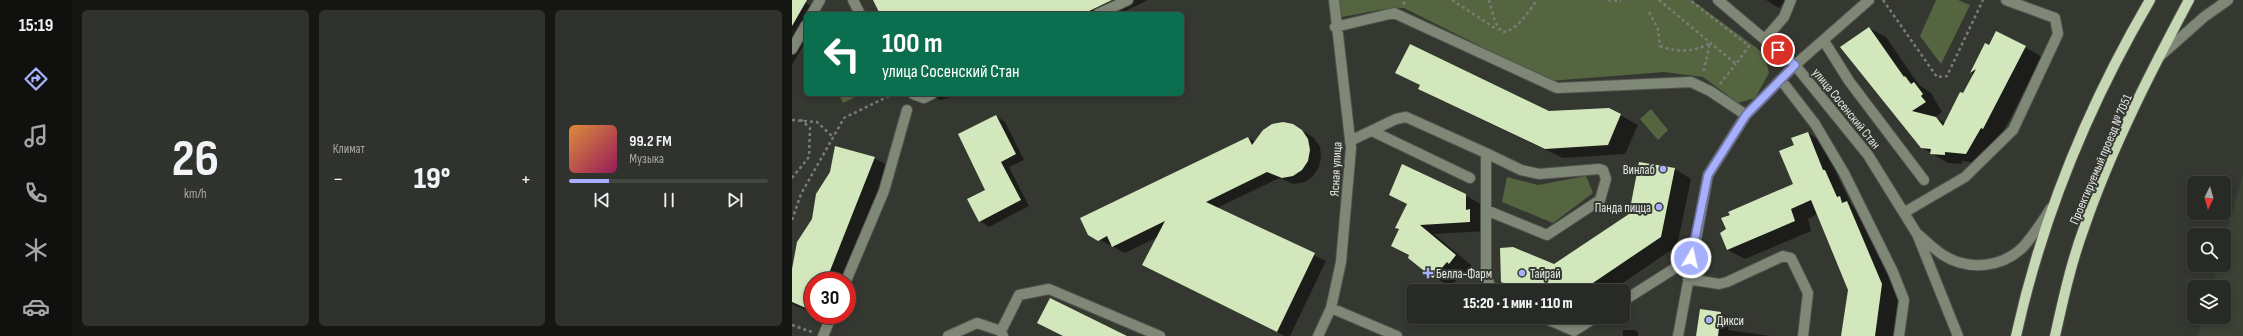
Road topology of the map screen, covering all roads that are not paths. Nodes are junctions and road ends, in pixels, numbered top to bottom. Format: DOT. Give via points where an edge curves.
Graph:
graph roads {
  1 [pos="820,0"];
  2 [pos="853,0"];
  3 [pos="1128,0"];
  4 [pos="1334,0"];
  5 [pos="1718,0"];
  6 [pos="1791,0"];
  7 [pos="1869,0"];
  8 [pos="2006,0"];
  9 [pos="2150,0"];
  10 [pos="2189,0"];
  11 [pos="2228,0"];
  12 [pos="813,12"];
  13 [pos="859,12"];
  14 [pos="1102,12"];
  15 [pos="1336,26"];
  16 [pos="804,28"];
  17 [pos="1765,39"];
  18 [pos="1824,41"];
  19 [pos="792,49"];
  20 [pos="2158,58"];
  21 [pos="1795,65"];
  22 [pos="1781,80"];
  23 [pos="918,96"];
  24 [pos="928,96"];
  25 [pos="907,110"];
  26 [pos="1746,115"];
  27 [pos="1372,131"];
  28 [pos="1350,141"];
  29 [pos="1486,153"];
  30 [pos="1470,178"];
  31 [pos="1924,180"];
  32 [pos="2053,205"];
  33 [pos="1486,210"];
  34 [pos="1905,212"];
  35 [pos="1918,234"];
  36 [pos="1691,258"];
  37 [pos="850,272"];
  38 [pos="1688,279"];
  39 [pos="1489,284"];
  40 [pos="1630,296"];
  41 [pos="1331,308"];
  42 [pos="828,324"];
  43 [pos="1558,324"];
  44 [pos="1585,324"];
  45 [pos="1002,334"];
  46 [pos="823,336"];
  47 [pos="948,336"];
  48 [pos="1160,336"];
  49 [pos="1318,336"];
  50 [pos="1397,336"];
  51 [pos="1678,336"];
  52 [pos="1803,336"];
  53 [pos="1899,336"];
  54 [pos="1958,336"];
  55 [pos="2016,336"];
  56 [pos="2054,336"];
  1 -- 12 [label="street"];
  2 -- 13 [label="street"];
  3 -- 14 [label="street"];
  4 -- 15 [label="street, Ясная улица"];
  5 -- 17 [label="street, улица Сосенский Стан"];
  6 -- 17 [label="street" via="1784,17"];
  7 -- 18 [label="street"];
  8 -- 34 [label="street" via="2055,18 2058,34 2013,130 1965,177"];
  9 -- 32 [label="main road, Проектируемый проезд № 7051" via="2096,105"];
  10 -- 20 [label="main road, Проектируемый проезд № 7051"];
  11 -- 20 [label="street" via="2204,17"];
  15 -- 26 [label="street" via="1394,13 1557,88 1692,82"];
  15 -- 28 [label="street, Ясная улица"];
  16 -- 19 [label="street"];
  17 -- 21 [label="street, улица Сосенский Стан"];
  18 -- 21 [label="street"];
  18 -- 31 [label="street" via="1848,80"];
  20 -- 56 [label="main road, Проектируемый проезд № 7051" via="2123,132 2084,227"];
  21 -- 22 [label="street"];
  21 -- 34 [label="street, улица Сосенский Стан" via="1868,155"];
  22 -- 26 [label="street"];
  22 -- 53 [label="street" via="1815,124 1844,173 1893,272 1904,300"];
  23 -- 24 [label="street"];
  25 -- 37 [label="street" via="884,190"];
  26 -- 36 [label="street" via="1708,175"];
  27 -- 28 [label="street"];
  27 -- 29 [label="street" via="1406,117"];
  27 -- 30 [label="street"];
  28 -- 41 [label="street, Ясная улица" via="1341,262"];
  29 -- 33 [label="street"];
  29 -- 33 [label="street" via="1539,174 1599,169 1606,179 1600,200 1547,236"];
  32 -- 35 [label="street" via="2024,246 1994,264 1970,265 1956,261 1943,255"];
  32 -- 55 [label="main road, Проектируемый проезд № 7051" via="2025,294"];
  33 -- 39 [label="street" via="1486,275"];
  34 -- 35 [label="street, улица Сосенский Стан"];
  35 -- 54 [label="street"];
  36 -- 38 [label="street"];
  36 -- 40 [label="street"];
  38 -- 51 [label="street"];
  38 -- 52 [label="street" via="1720,284 1787,256 1791,258 1808,293"];
  41 -- 49 [label="street, Ясная улица"];
  41 -- 50 [label="street"];
  42 -- 46 [label="street"];
  43 -- 44 [label="street" via="1574,331"];
  45 -- 47 [label="street" via="977,323"];
  45 -- 48 [label="street" via="1019,295 1050,289"];
}
